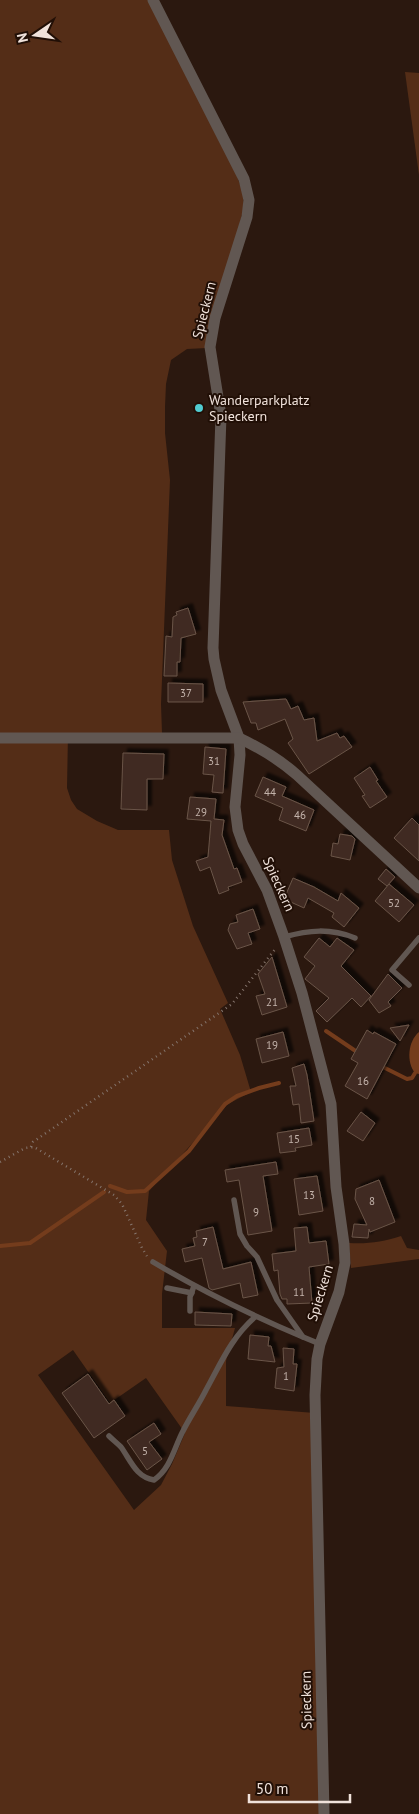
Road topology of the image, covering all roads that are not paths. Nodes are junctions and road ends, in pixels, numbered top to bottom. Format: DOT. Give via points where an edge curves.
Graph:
graph roads {
  1 [pos="153,0"];
  2 [pos="0,738"];
  3 [pos="239,738"];
  4 [pos="419,888"];
  5 [pos="355,938"];
  6 [pos="419,938"];
  7 [pos="285,940"];
  8 [pos="409,986"];
  9 [pos="234,1200"];
  10 [pos="153,1262"];
  11 [pos="194,1286"];
  12 [pos="167,1288"];
  13 [pos="192,1293"];
  14 [pos="190,1311"];
  15 [pos="255,1317"];
  16 [pos="303,1337"];
  17 [pos="320,1344"];
  18 [pos="109,1436"];
  19 [pos="324,1814"];
  1 -- 3 [label="street, Spieckern" via="244,180 249,200 247,217 215,318 210,347 221,416 214,659 221,690"];
  2 -- 3 [label="street"];
  3 -- 4 [label="street" via="280,760"];
  3 -- 7 [label="street, Spieckern" via="238,830 267,890"];
  5 -- 7 [label="lane" via="317,930"];
  6 -- 8 [label="lane" via="392,970"];
  7 -- 17 [label="street, Spieckern" via="330,1104 344,1244 342,1281"];
  9 -- 16 [label="lane" via="240,1234 257,1257 277,1300"];
  10 -- 11 [label="lane"];
  11 -- 13 [label="lane"];
  11 -- 15 [label="lane"];
  12 -- 13 [label="lane"];
  13 -- 14 [label="lane"];
  15 -- 16 [label="lane"];
  15 -- 18 [label="lane" via="239,1331 228,1347 162,1475 154,1480 145,1478"];
  16 -- 17 [label="lane"];
  17 -- 19 [label="street, Spieckern" via="315,1413"];
}
